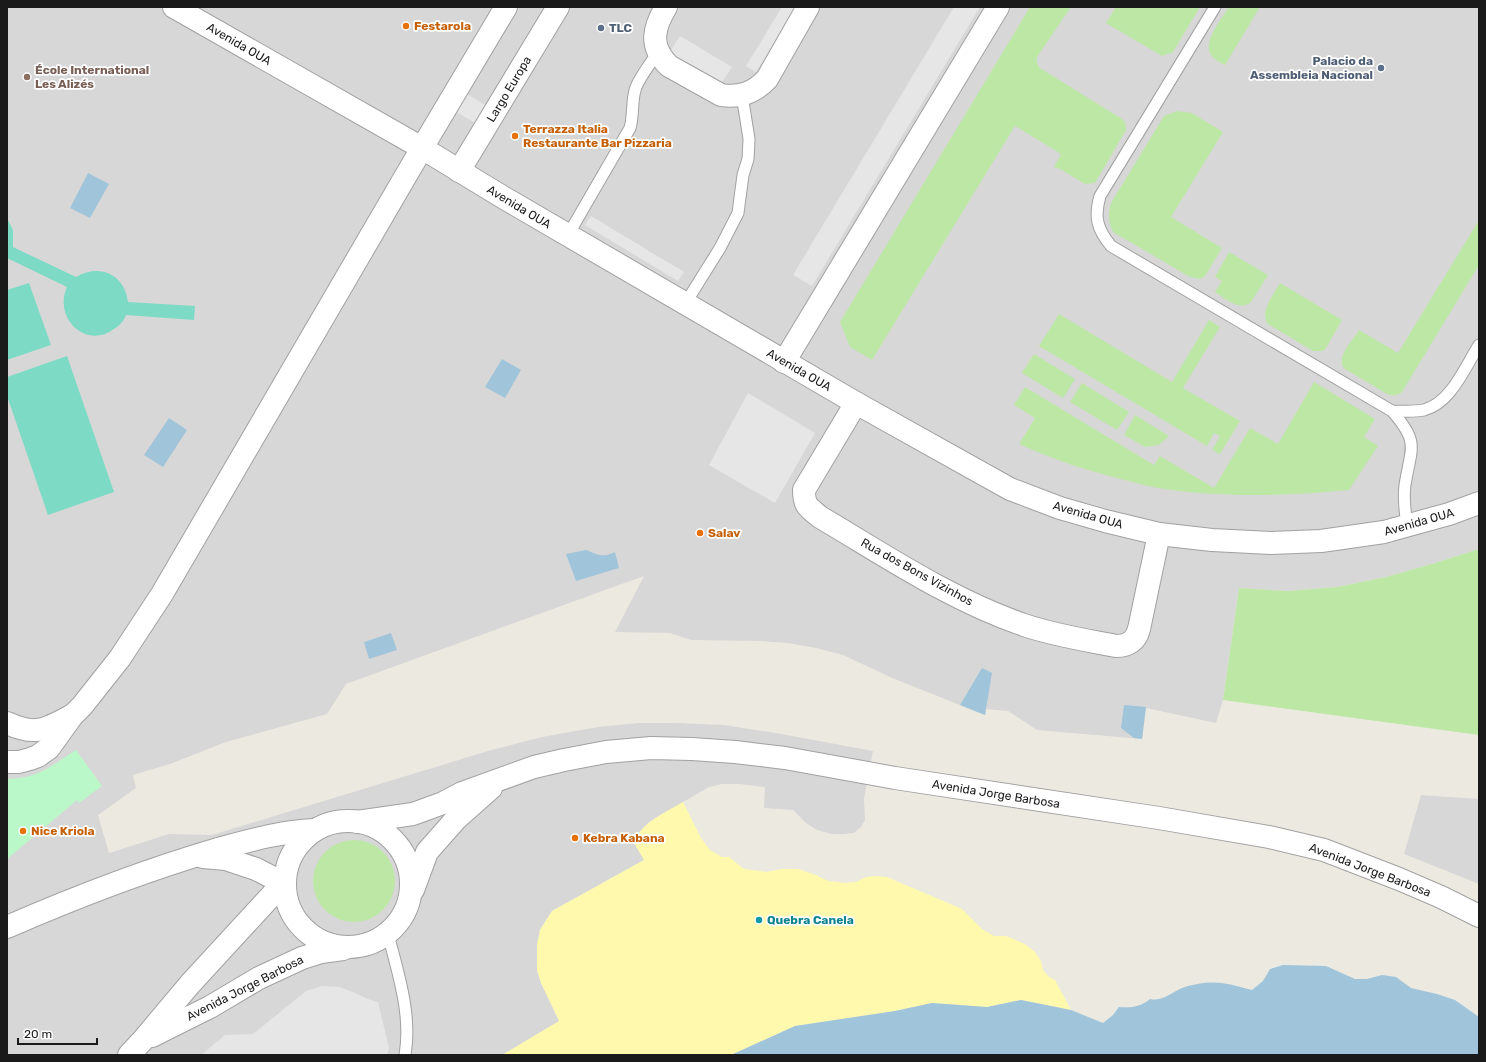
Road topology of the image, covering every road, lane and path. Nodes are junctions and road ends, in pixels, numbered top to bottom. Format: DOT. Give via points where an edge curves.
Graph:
graph roads {
  1 [pos="174,7"];
  2 [pos="506,7"];
  3 [pos="558,7"];
  4 [pos="666,7"];
  5 [pos="808,7"];
  6 [pos="998,7"];
  7 [pos="1215,7"];
  8 [pos="658,52"];
  9 [pos="742,95"];
  10 [pos="422,148"];
  11 [pos="459,171"];
  12 [pos="568,236"];
  13 [pos="685,304"];
  14 [pos="1479,345"];
  15 [pos="784,362"];
  16 [pos="856,403"];
  17 [pos="1392,411"];
  18 [pos="1479,503"];
  19 [pos="1407,525"];
  20 [pos="1159,534"];
  21 [pos="72,716"];
  22 [pos="7,723"];
  23 [pos="7,762"];
  24 [pos="501,779"];
  25 [pos="356,822"];
  26 [pos="314,830"];
  27 [pos="194,856"];
  28 [pos="283,883"];
  29 [pos="411,896"];
  30 [pos="1479,916"];
  31 [pos="7,927"];
  32 [pos="388,934"];
  33 [pos="350,947"];
  34 [pos="136,1048"];
  35 [pos="405,1055"];
  1 -- 10 [label="street, Avenida OUA"];
  2 -- 10 [label="street"];
  3 -- 11 [label="street, Largo Europa"];
  4 -- 8 [label="street" via="655,32"];
  5 -- 9 [label="street" via="767,79 759,87"];
  6 -- 15 [label="street"];
  7 -- 17 [label="lane" via="1100,196 1097,222 1102,236 1110,246"];
  8 -- 9 [label="street" via="669,66 721,94"];
  8 -- 12 [label="lane" via="636,88 630,128"];
  9 -- 13 [label="lane" via="749,139 738,213 720,248"];
  10 -- 11 [label="street, Avenida OUA"];
  10 -- 21 [label="street" via="159,597 120,658"];
  11 -- 12 [label="street, Avenida OUA"];
  12 -- 13 [label="street, Avenida OUA"];
  13 -- 15 [label="street, Avenida OUA"];
  14 -- 17 [label="lane" via="1449,394 1437,404 1424,410"];
  15 -- 16 [label="street, Avenida OUA"];
  16 -- 20 [label="street, Avenida OUA" via="1010,489 1067,510"];
  16 -- 20 [label="street, Rua dos Bons Vizinhos" via="804,490 804,500 808,507 820,518 939,588 1001,617 1026,626 1085,640 1125,646 1137,636"];
  17 -- 19 [label="lane" via="1404,425 1412,443 1405,493"];
  18 -- 19 [label="street, Avenida OUA"];
  19 -- 20 [label="street, Avenida OUA" via="1384,532 1321,541 1271,543"];
  21 -- 22 [label="street" via="45,729 31,731"];
  21 -- 23 [label="street" via="49,748 38,756 19,762"];
  24 -- 25 [label="street, Avenida Jorge Barbosa" via="413,814"];
  24 -- 29 [label="street, Avenida Jorge Barbosa" via="456,819 427,852"];
  24 -- 30 [label="street, Avenida Jorge Barbosa" via="564,760 606,752 651,748 692,749 785,758 895,778 1269,837 1324,850 1399,879"];
  25 -- 26 [label="street" via="337,822"];
  25 -- 29 [label="street" via="376,828 397,845 405,856 411,876"];
  26 -- 27 [label="street" via="274,834"];
  26 -- 28 [label="street" via="292,854"];
  27 -- 28 [label="street" via="226,859 256,869"];
  27 -- 31 [label="street" via="140,873"];
  28 -- 33 [label="street" via="289,907 301,927 315,939 332,946"];
  28 -- 34 [label="street, Avenida Jorge Barbosa" via="190,984"];
  29 -- 32 [label="street" via="401,919"];
  32 -- 33 [label="street" via="367,945"];
  32 -- 35 [label="lane" via="405,1003"];
  33 -- 34 [label="street, Avenida Jorge Barbosa" via="302,958 259,978"];
}
